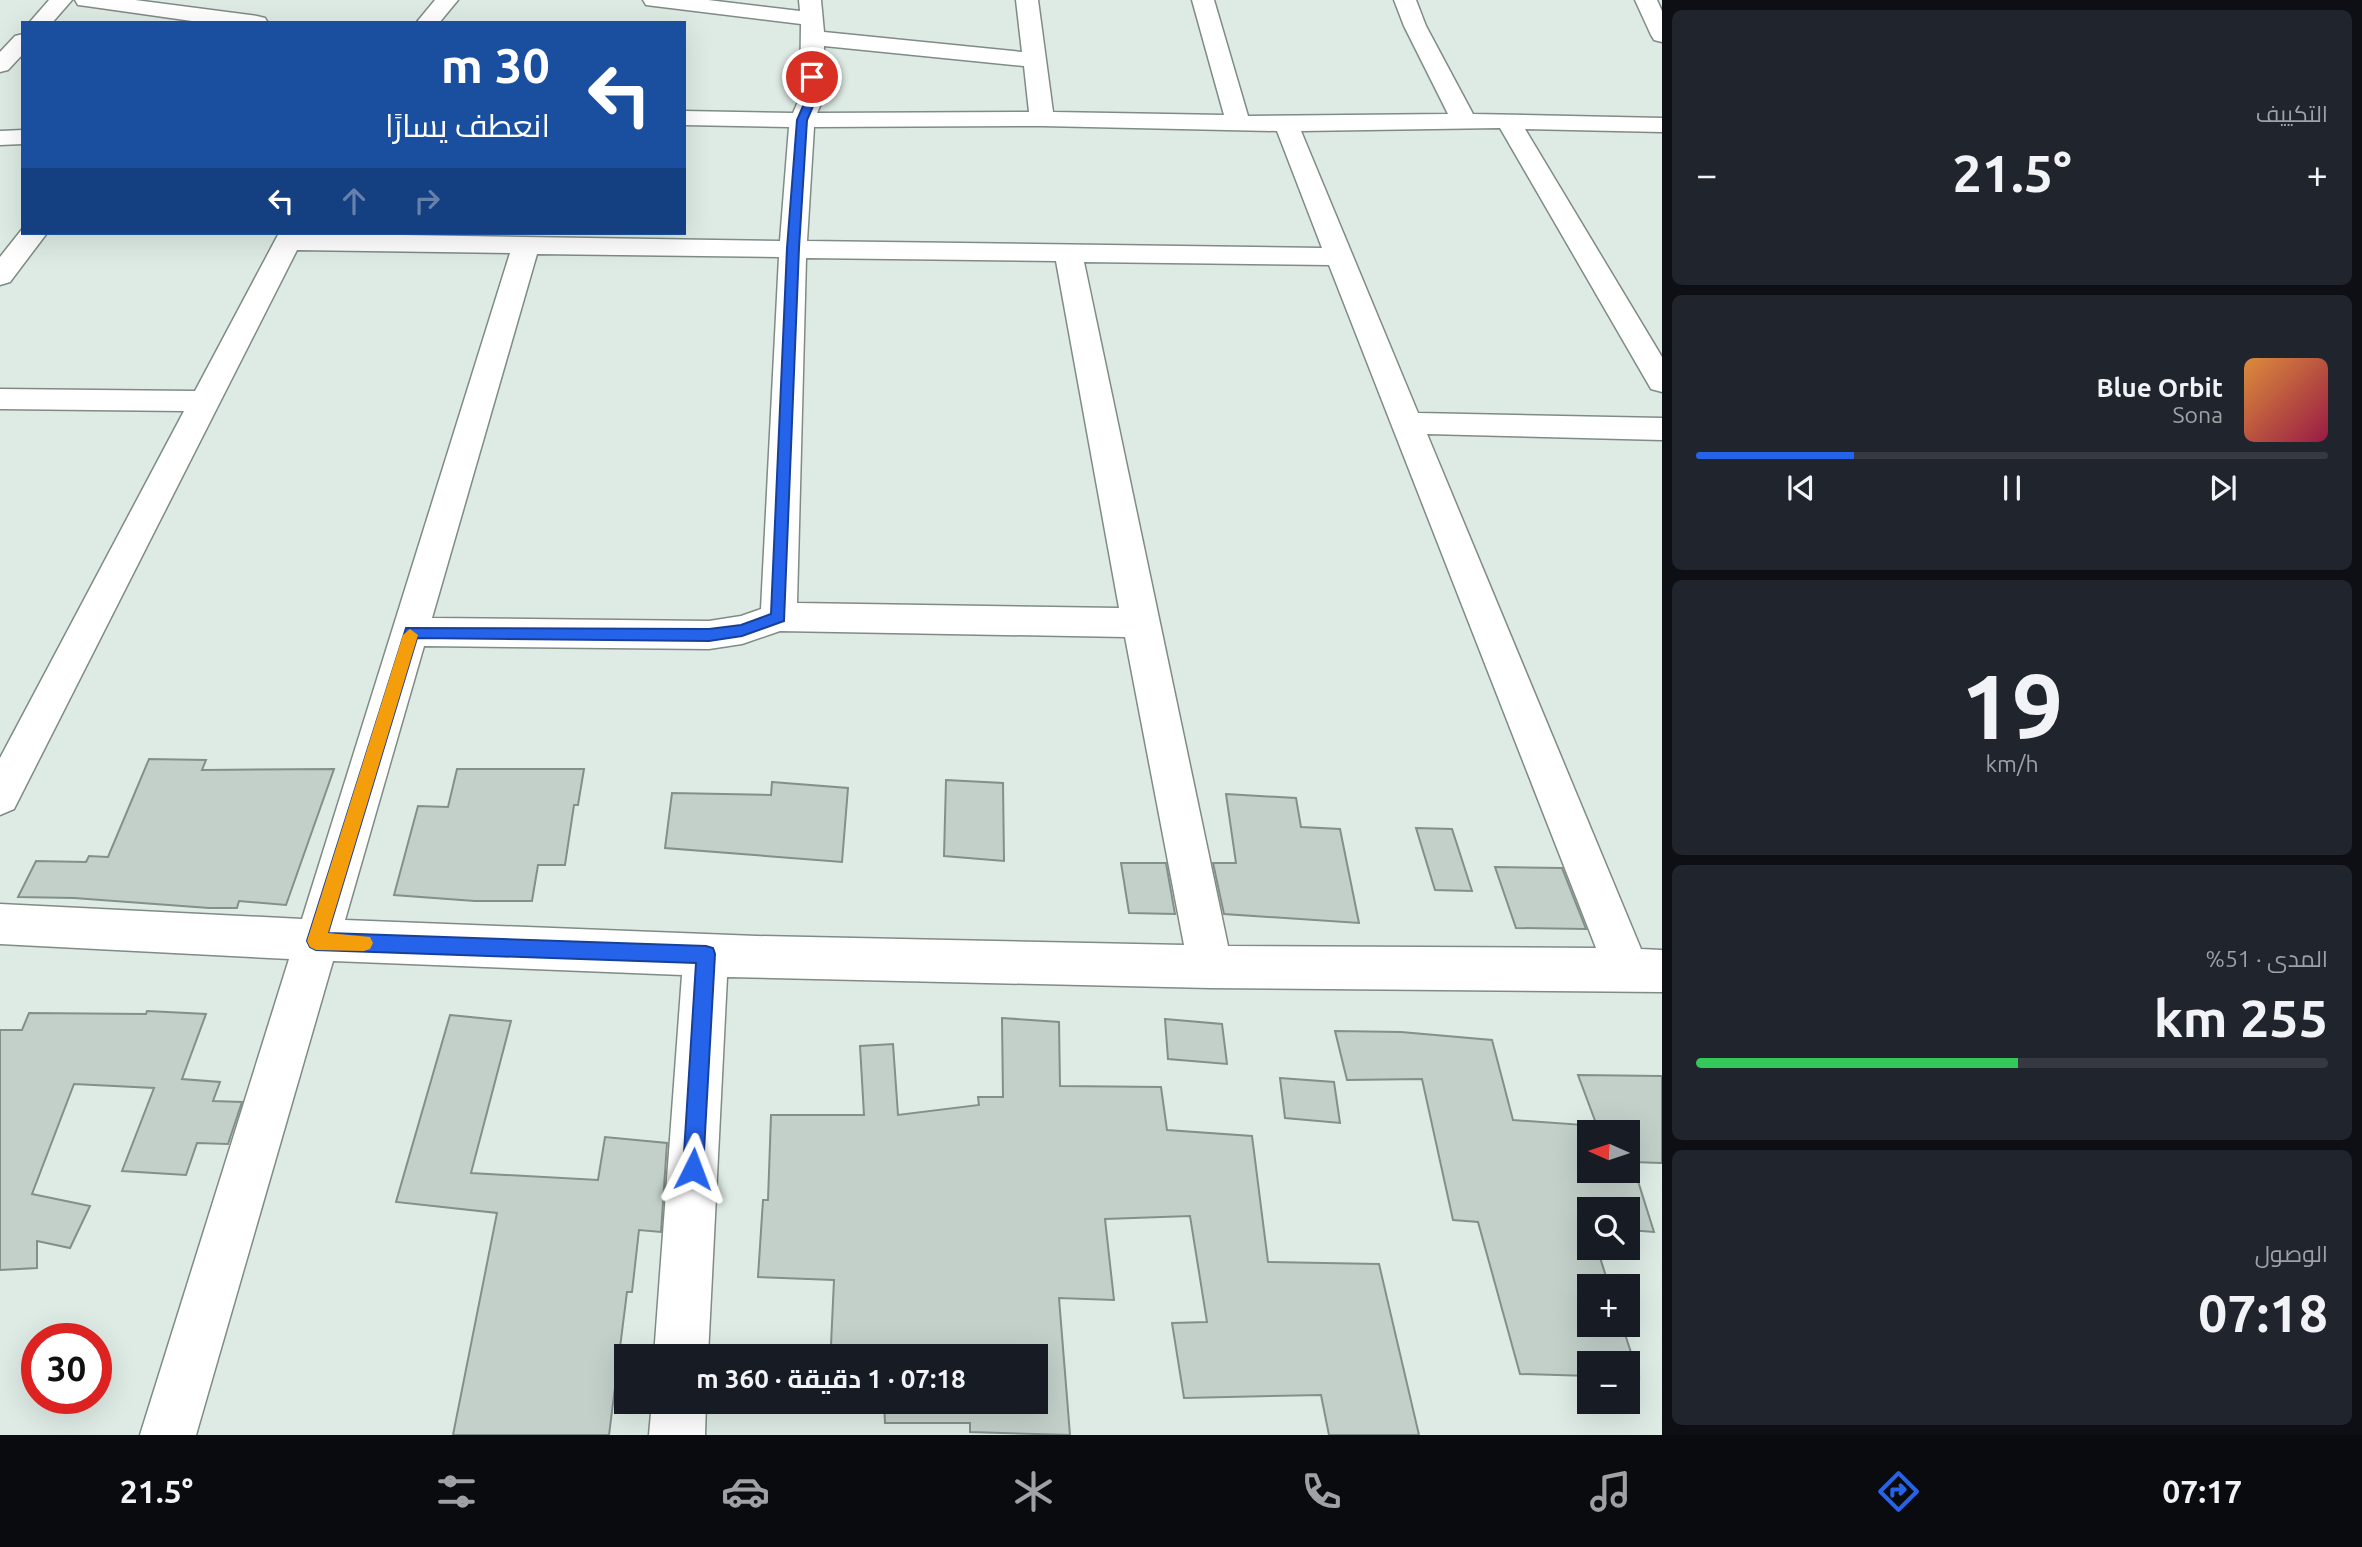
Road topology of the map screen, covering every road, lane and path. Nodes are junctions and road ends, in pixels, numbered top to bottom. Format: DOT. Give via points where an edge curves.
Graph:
graph roads {
  1 [pos="61,0"];
  2 [pos="86,0"];
  3 [pos="447,0"];
  4 [pos="654,0"];
  5 [pos="1027,0"];
  6 [pos="1203,0"];
  7 [pos="1405,0"];
  8 [pos="1646,0"];
  9 [pos="811,19"];
  10 [pos="42,21"];
  11 [pos="242,21"];
  12 [pos="429,21"];
  13 [pos="1662,35"];
  14 [pos="21,43"];
  15 [pos="1035,60"];
  16 [pos="0,65"];
  17 [pos="686,118"];
  18 [pos="1042,119"];
  19 [pos="802,120"];
  20 [pos="1464,121"];
  21 [pos="1508,121"];
  22 [pos="1238,122"];
  23 [pos="1286,124"];
  24 [pos="1662,125"];
  25 [pos="21,137"];
  26 [pos="0,138"];
  27 [pos="31,235"];
  28 [pos="289,237"];
  29 [pos="526,246"];
  30 [pos="793,248"];
  31 [pos="1069,255"];
  32 [pos="1340,257"];
  33 [pos="0,276"];
  34 [pos="1662,382"];
  35 [pos="0,399"];
  36 [pos="206,401"];
  37 [pos="1407,423"];
  38 [pos="1662,429"];
  39 [pos="779,617"];
  40 [pos="1139,623"];
  41 [pos="411,632"];
  42 [pos="0,797"];
  43 [pos="0,924"];
  44 [pos="316,941"];
  45 [pos="706,954"];
  46 [pos="1210,967"];
  47 [pos="1644,970"];
  48 [pos="682,1344"];
  49 [pos="678,1414"];
  50 [pos="168,1435"];
  51 [pos="677,1435"];
  1 -- 10 [label="street"];
  2 -- 11 [label="street"];
  3 -- 12 [label="street"];
  4 -- 9 [label="street"];
  5 -- 15 [label="street"];
  6 -- 22 [label="street"];
  7 -- 20 [label="street"];
  8 -- 13 [label="street"];
  9 -- 15 [label="street"];
  9 -- 19 [label="street" via="812,97"];
  14 -- 16 [label="street"];
  15 -- 18 [label="street"];
  17 -- 19 [label="street"];
  18 -- 19 [label="street"];
  18 -- 22 [label="street"];
  19 -- 30 [label="street"];
  20 -- 21 [label="street"];
  20 -- 23 [label="street"];
  21 -- 24 [label="street"];
  21 -- 34 [label="street"];
  22 -- 23 [label="street"];
  23 -- 32 [label="street"];
  25 -- 26 [label="street"];
  27 -- 33 [label="street"];
  28 -- 29 [label="street"];
  28 -- 36 [label="street"];
  29 -- 30 [label="street"];
  29 -- 41 [label="street"];
  30 -- 31 [label="street"];
  30 -- 39 [label="street"];
  31 -- 32 [label="street"];
  31 -- 40 [label="street"];
  32 -- 37 [label="street"];
  35 -- 36 [label="street"];
  36 -- 42 [label="street"];
  37 -- 38 [label="street"];
  37 -- 47 [label="street"];
  39 -- 40 [label="street"];
  39 -- 41 [label="street" via="709,635"];
  40 -- 46 [label="street"];
  41 -- 44 [label="street"];
  43 -- 44 [label="street"];
  44 -- 45 [label="street"];
  44 -- 50 [label="street"];
  45 -- 46 [label="street"];
  45 -- 48 [label="street"];
  46 -- 47 [label="street"];
  49 -- 51 [label="street"];
}
